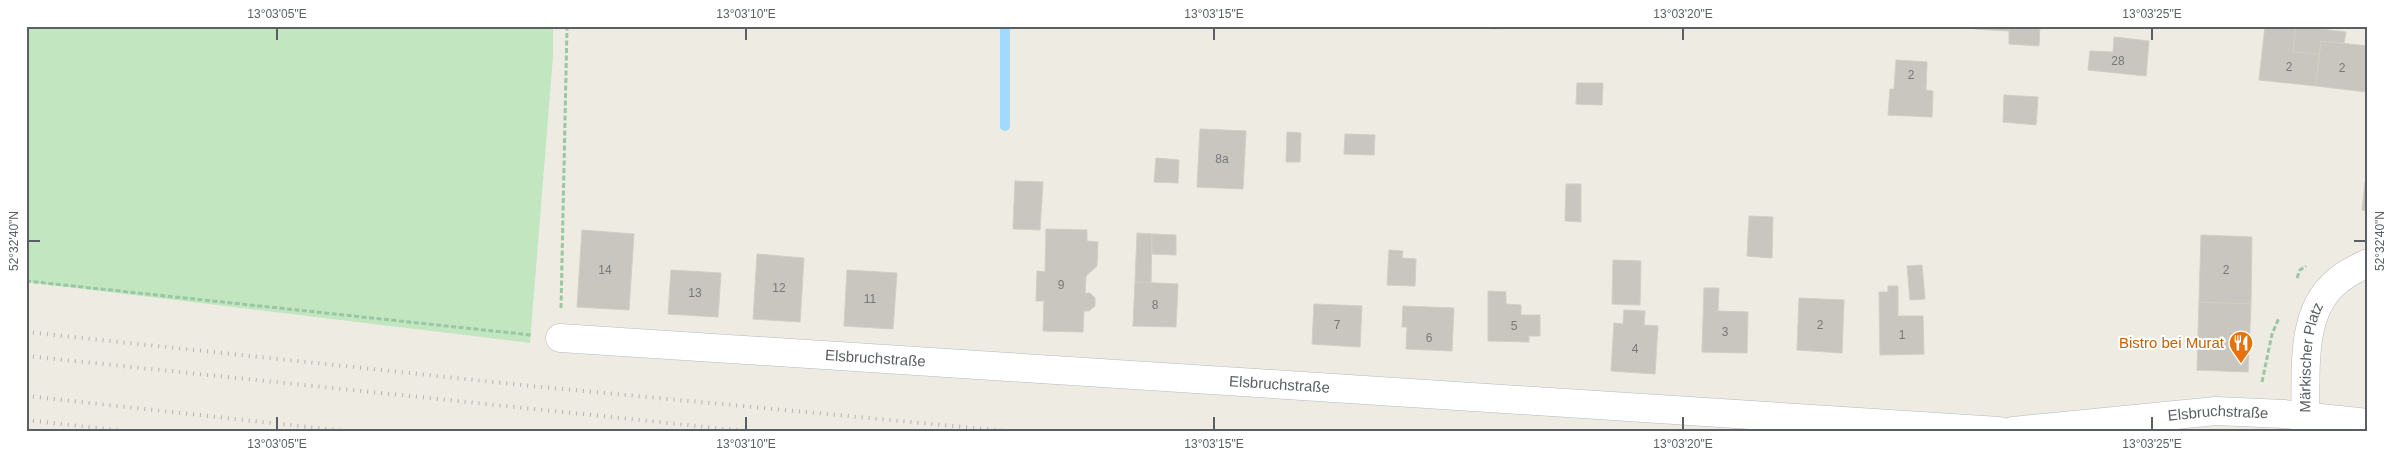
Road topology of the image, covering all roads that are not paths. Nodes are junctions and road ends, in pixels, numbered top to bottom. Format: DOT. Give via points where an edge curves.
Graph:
graph roads {
  1 [pos="2368,263"];
  2 [pos="560,338"];
  3 [pos="2305,416"];
  4 [pos="2368,424"];
  5 [pos="1999,431"];
  6 [pos="2013,431"];
  1 -- 3 [label="street, Märkischer Platz" via="2342,277 2319,302 2308,328"];
  2 -- 5 [label="street, Elsbruchstraße"];
  3 -- 4 [label="street, Märkischer Platz"];
  3 -- 6 [label="street, Elsbruchstraße" via="2216,411"];
}
